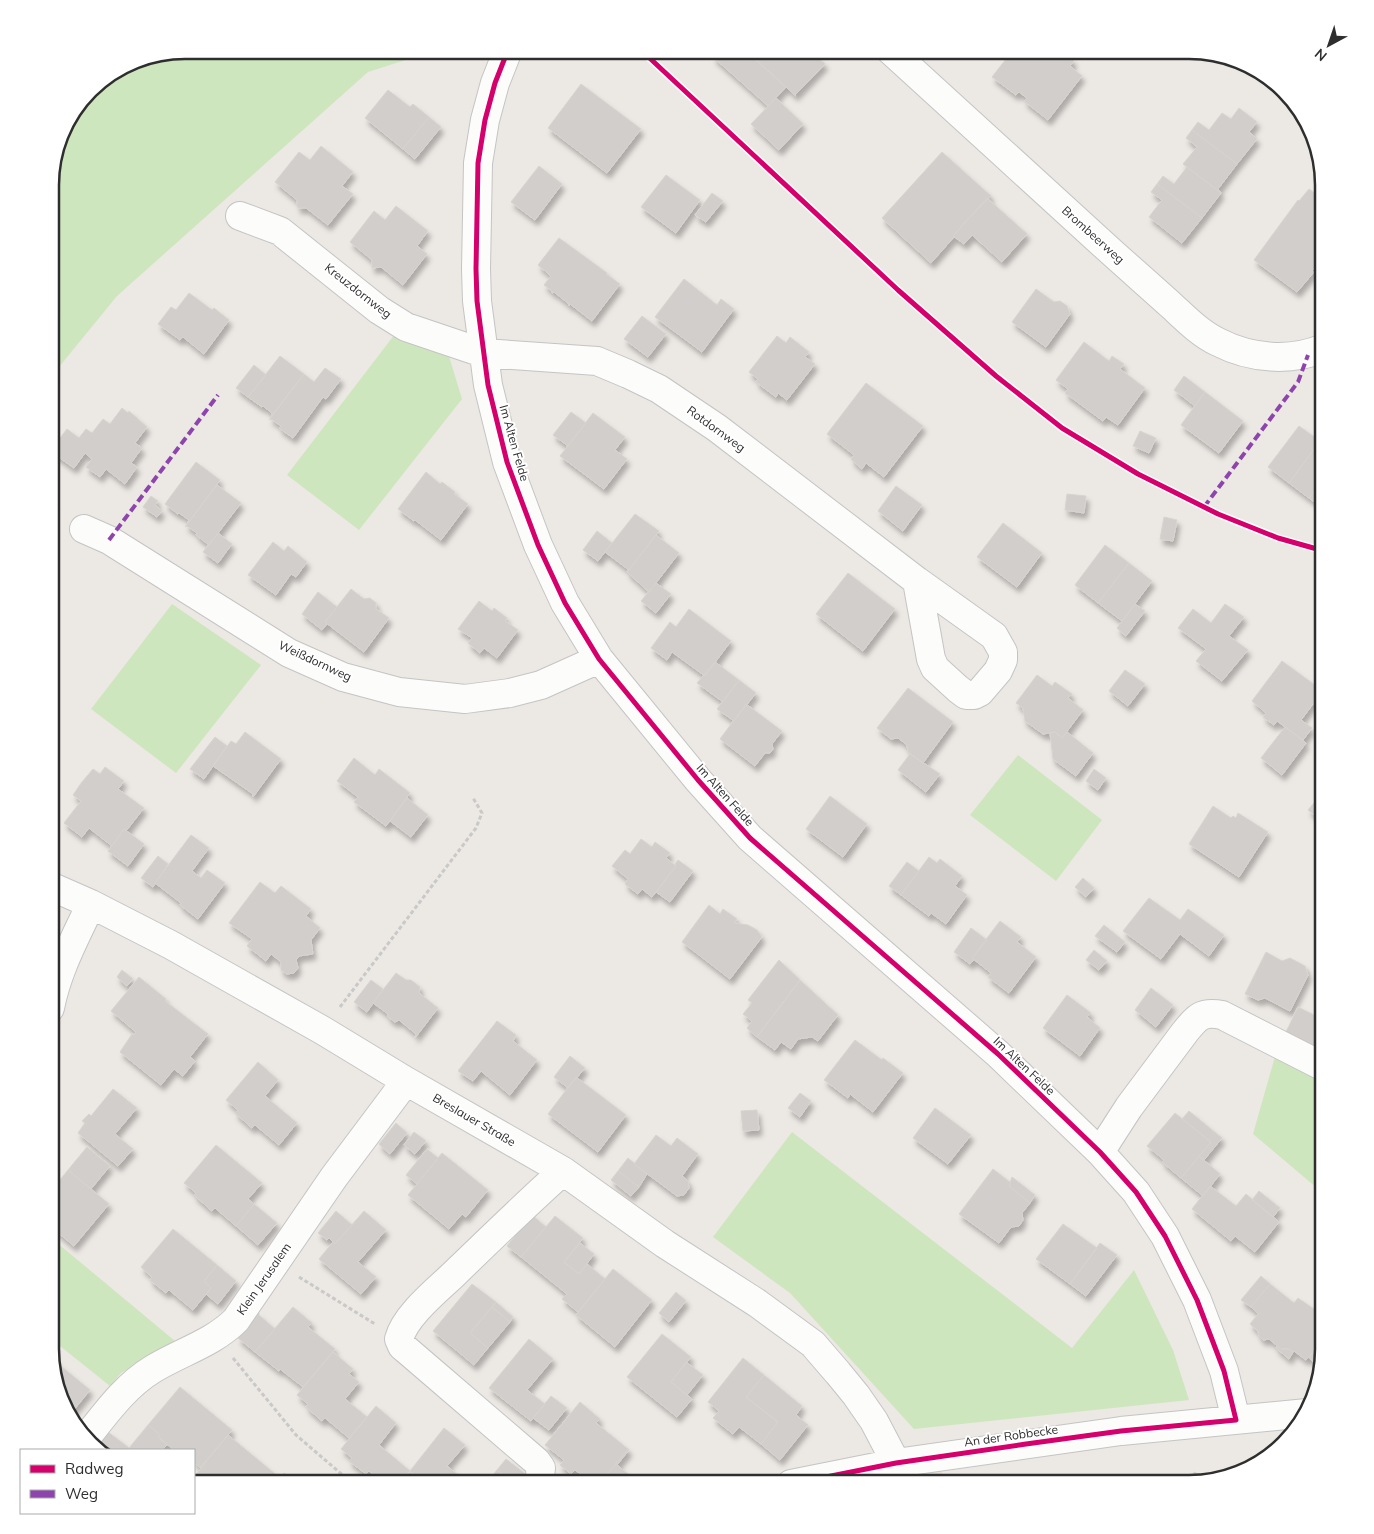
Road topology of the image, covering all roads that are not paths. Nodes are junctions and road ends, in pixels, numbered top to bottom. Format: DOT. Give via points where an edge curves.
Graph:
graph roads {
  1 [pos="504,59"];
  2 [pos="900,59"];
  3 [pos="240,216"];
  4 [pos="483,352"];
  5 [pos="1315,352"];
  6 [pos="84,529"];
  7 [pos="917,582"];
  8 [pos="599,660"];
  9 [pos="59,890"];
  10 [pos="91,904"];
  11 [pos="59,975"];
  12 [pos="1315,1062"];
  13 [pos="406,1081"];
  14 [pos="1100,1152"];
  15 [pos="563,1171"];
  16 [pos="1297,1414"];
  17 [pos="1236,1420"];
  18 [pos="91,1432"];
  19 [pos="896,1463"];
  20 [pos="540,1475"];
  21 [pos="836,1475"];
  1 -- 4 [label="street, Im Alten Felde" via="485,120 478,163 476,269"];
  2 -- 5 [label="street, Brombeerweg" via="1196,327 1217,342 1260,356 1280,358"];
  3 -- 4 [label="street, Kreuzdornweg" via="280,231 379,310 406,326"];
  4 -- 7 [label="street, Rotdornweg" via="596,361 659,389 717,428"];
  4 -- 8 [label="street, Im Alten Felde" via="507,462 538,545 565,603"];
  6 -- 8 [label="street, Weißdornweg" via="109,540 289,652 343,677 399,692 465,699 510,693 541,685"];
  8 -- 14 [label="street, Im Alten Felde" via="750,838 998,1054"];
  9 -- 10 [label="street, Breslauer Straße"];
  10 -- 11 [label="street"];
  10 -- 13 [label="street, Breslauer Straße" via="322,1030"];
  12 -- 14 [label="street" via="1222,1015 1202,1015 1194,1020 1129,1107"];
  13 -- 15 [label="street, Breslauer Straße"];
  13 -- 18 [label="street, Klein Jerusalem" via="334,1177 236,1320 216,1337 142,1376 116,1400"];
  14 -- 17 [label="street, Im Alten Felde" via="1136,1192 1179,1261 1224,1371"];
  15 -- 19 [label="street, Breslauer Straße" via="812,1344 856,1395"];
  15 -- 20 [label="street" via="414,1314 399,1339 402,1346 536,1461 541,1468"];
  16 -- 17 [label="street, An der Robbecke"];
  17 -- 19 [label="street, An der Robbecke" via="1121,1431"];
  19 -- 21 [label="street, An der Robbecke"];
}
